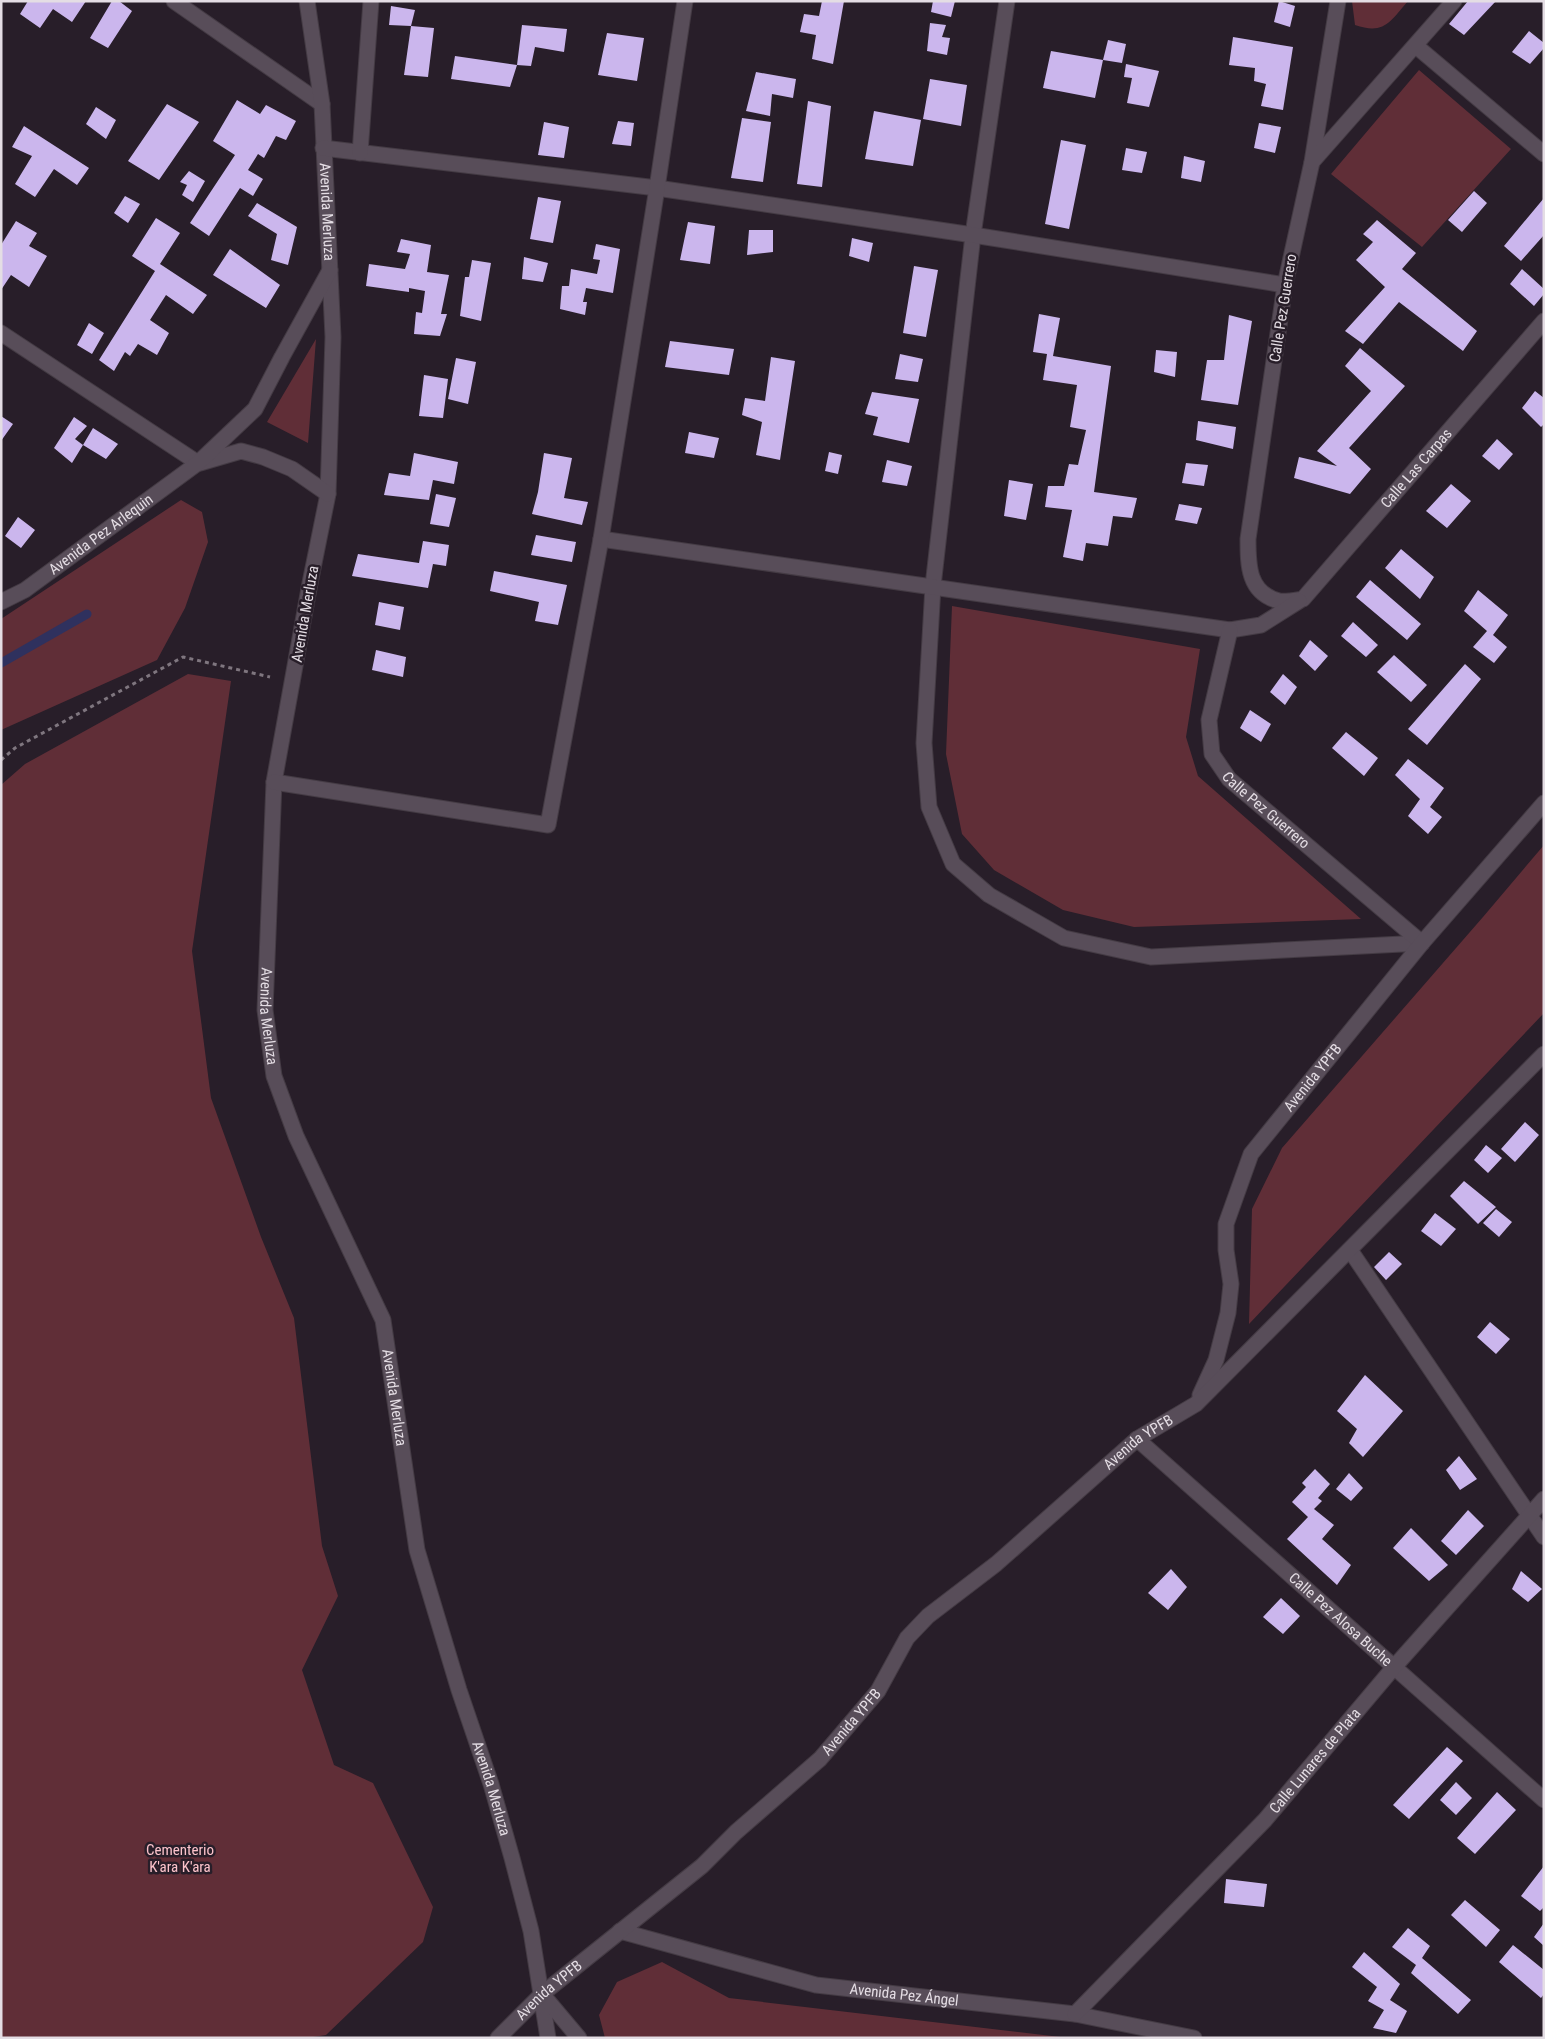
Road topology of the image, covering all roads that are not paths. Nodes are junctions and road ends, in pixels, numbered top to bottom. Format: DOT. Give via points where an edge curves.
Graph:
graph roads {
  1 [pos="174,1"];
  2 [pos="307,1"];
  3 [pos="371,1"];
  4 [pos="685,1"];
  5 [pos="1007,1"];
  6 [pos="1338,1"];
  7 [pos="1454,1"];
  8 [pos="1416,46"];
  9 [pos="322,104"];
  10 [pos="323,148"];
  11 [pos="360,153"];
  12 [pos="1544,154"];
  13 [pos="1312,162"];
  14 [pos="658,188"];
  15 [pos="973,235"];
  16 [pos="330,270"];
  17 [pos="1285,285"];
  18 [pos="1544,321"];
  19 [pos="1,333"];
  20 [pos="198,463"];
  21 [pos="328,494"];
  22 [pos="601,539"];
  23 [pos="933,586"];
  24 [pos="1303,599"];
  25 [pos="1,602"];
  26 [pos="1230,630"];
  27 [pos="274,782"];
  28 [pos="1544,803"];
  29 [pos="1422,943"];
  30 [pos="1544,1054"];
  31 [pos="1350,1250"];
  32 [pos="1196,1404"];
  33 [pos="1137,1439"];
  34 [pos="1544,1499"];
  35 [pos="1528,1516"];
  36 [pos="1544,1537"];
  37 [pos="1395,1666"];
  38 [pos="1544,1800"];
  39 [pos="620,1932"];
  40 [pos="542,1994"];
  41 [pos="1075,2014"];
  42 [pos="498,2038"];
  43 [pos="548,2038"];
  44 [pos="579,2038"];
  45 [pos="1194,2038"];
  1 -- 9 [label="street"];
  2 -- 9 [label="street, Avenida Merluza"];
  3 -- 11 [label="street"];
  4 -- 14 [label="street"];
  5 -- 15 [label="street"];
  6 -- 13 [label="street, Calle Pez Guerrero"];
  7 -- 8 [label="street"];
  8 -- 12 [label="street"];
  8 -- 13 [label="street"];
  9 -- 10 [label="street, Avenida Merluza"];
  10 -- 11 [label="street"];
  10 -- 16 [label="street, Avenida Merluza"];
  11 -- 14 [label="street"];
  13 -- 17 [label="street, Calle Pez Guerrero"];
  14 -- 15 [label="street"];
  14 -- 22 [label="street"];
  15 -- 17 [label="street"];
  15 -- 23 [label="street"];
  16 -- 20 [label="street, Avenida Pez Arlequin" via="255,409"];
  16 -- 21 [label="street, Avenida Merluza" via="333,337"];
  17 -- 24 [label="street, Calle Pez Guerrero" via="1248,539 1248,564 1261,593 1280,601"];
  18 -- 24 [label="street, Calle Las Carpas"];
  19 -- 20 [label="street"];
  20 -- 21 [label="street, Avenida Pez Arlequin" via="241,451 292,469"];
  20 -- 25 [label="street, Avenida Pez Arlequin" via="25,590"];
  21 -- 27 [label="street, Avenida Merluza"];
  22 -- 23 [label="street, Calle Las Carpas"];
  22 -- 27 [label="street" via="548,825"];
  23 -- 26 [label="street, Calle Las Carpas"];
  23 -- 29 [label="street" via="924,743 929,808 953,864 988,894 1064,938 1152,957"];
  24 -- 26 [label="street, Calle Las Carpas" via="1261,625"];
  26 -- 29 [label="street, Calle Pez Guerrero" via="1210,720 1212,754 1229,779"];
  27 -- 40 [label="street, Avenida Merluza" via="265,1010 274,1076 296,1136 384,1320 416,1550 491,1784 531,1931"];
  28 -- 29 [label="street, Avenida YPFB"];
  29 -- 32 [label="street, Avenida YPFB" via="1251,1154 1226,1224 1231,1284 1225,1329 1216,1360"];
  30 -- 31 [label="street, Avenida YPFB"];
  31 -- 32 [label="street, Avenida YPFB"];
  31 -- 35 [label="street"];
  32 -- 33 [label="street, Avenida YPFB"];
  33 -- 37 [label="street, Calle Pez Alosa Buche"];
  33 -- 39 [label="street, Avenida YPFB" via="996,1564 928,1616 907,1638 878,1691 820,1759 702,1866"];
  34 -- 35 [label="street, Calle Lunares de Plata"];
  35 -- 36 [label="street"];
  35 -- 37 [label="street, Calle Lunares de Plata"];
  37 -- 38 [label="street, Calle Pez Alosa Buche"];
  37 -- 41 [label="street, Calle Lunares de Plata" via="1265,1820"];
  39 -- 40 [label="street, Avenida YPFB"];
  39 -- 41 [label="street, Avenida Pez Ángel" via="816,1985"];
  40 -- 42 [label="street, Avenida YPFB"];
  40 -- 43 [label="street, Avenida Merluza"];
  40 -- 44 [label="street"];
  41 -- 45 [label="street, Avenida Pez Ángel"];
}
